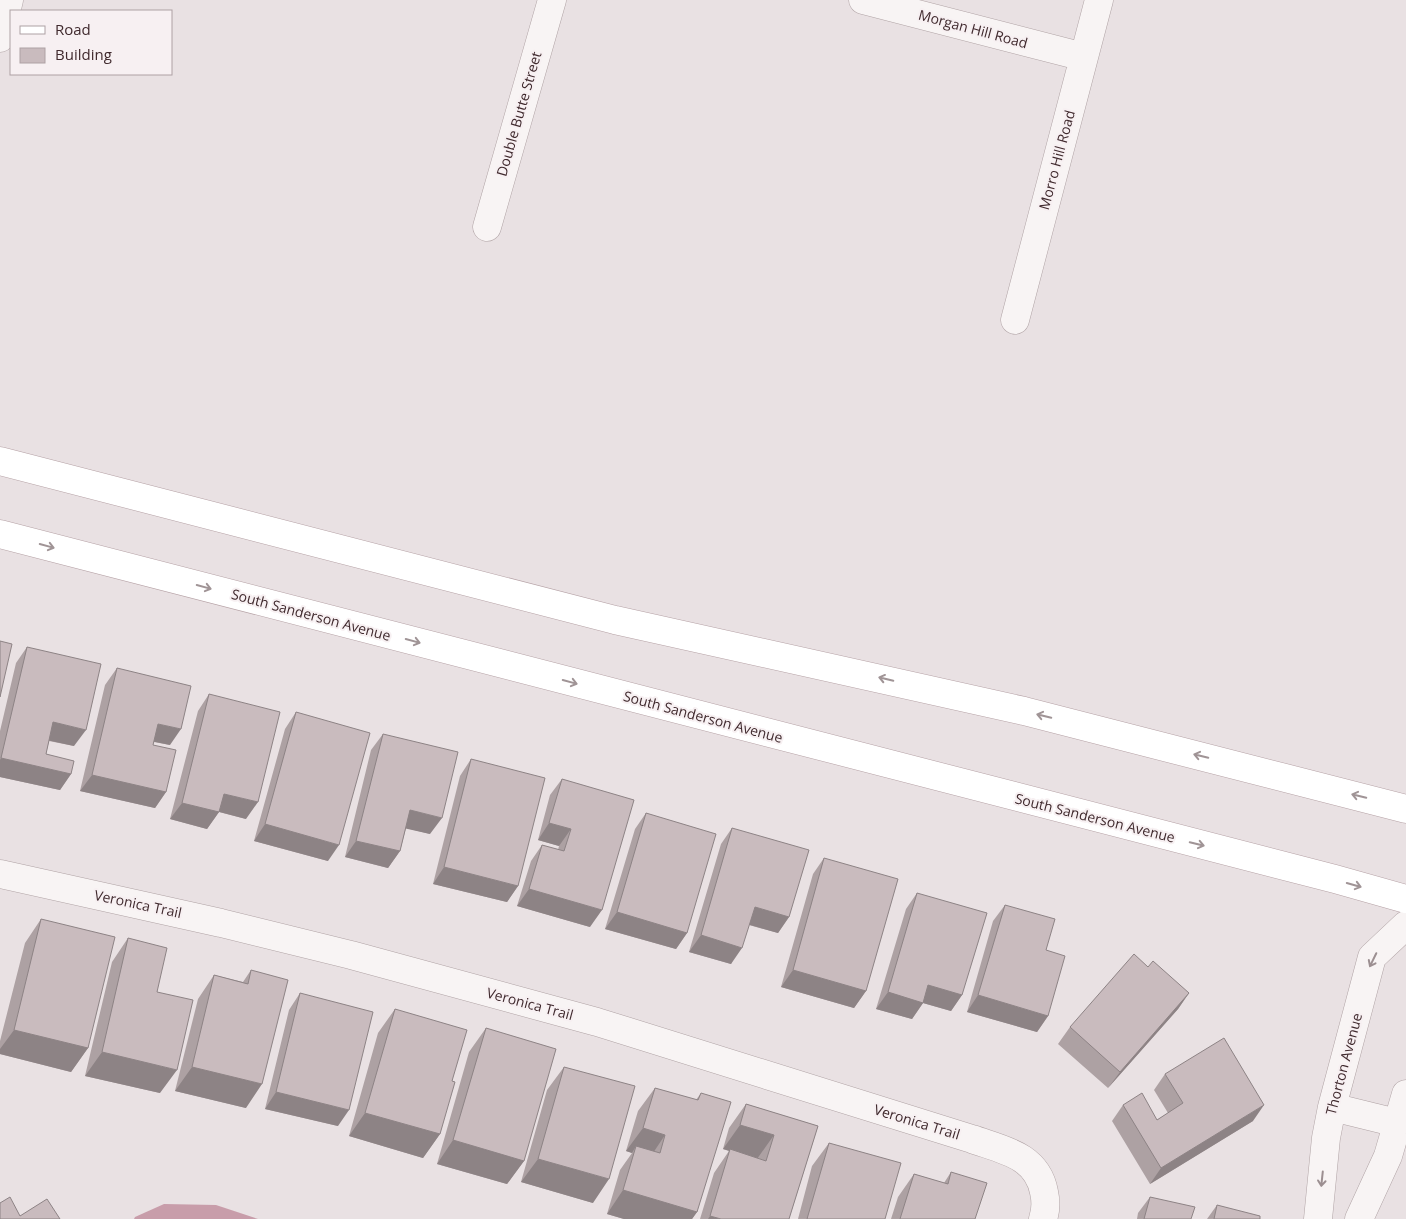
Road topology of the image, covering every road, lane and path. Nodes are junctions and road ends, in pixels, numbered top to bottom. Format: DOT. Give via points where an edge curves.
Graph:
graph roads {
  1 [pos="9,0"];
  2 [pos="552,0"];
  3 [pos="863,0"];
  4 [pos="1099,0"];
  5 [pos="0,38"];
  6 [pos="1084,57"];
  7 [pos="487,227"];
  8 [pos="1015,320"];
  9 [pos="0,461"];
  10 [pos="0,534"];
  11 [pos="1406,808"];
  12 [pos="0,874"];
  13 [pos="1406,900"];
  14 [pos="1406,926"];
  15 [pos="1406,1094"];
  16 [pos="1332,1107"];
  17 [pos="1398,1123"];
  18 [pos="1043,1219"];
  19 [pos="1318,1219"];
  20 [pos="1359,1219"];
  1 -- 5 [label="street"];
  2 -- 7 [label="street, Double Butte Street"];
  3 -- 6 [label="street, Morgan Hill Road"];
  4 -- 6 [label="street, Morro Hill Road"];
  6 -- 8 [label="street, Morro Hill Road"];
  11 -- 9 [label="main road, one-way" via="1024,711 606,617"];
  10 -- 13 [label="main road, South Sanderson Avenue, one-way"];
  12 -- 18 [label="street, Veronica Trail" via="221,922 597,1022 972,1139 1018,1155 1032,1164 1042,1180 1046,1199"];
  14 -- 16 [label="street, Thorton Avenue, one-way" via="1372,957"];
  15 -- 17 [label="street"];
  16 -- 17 [label="street"];
  16 -- 19 [label="street, Thorton Avenue, one-way"];
  17 -- 20 [label="street" via="1388,1156"];
}
